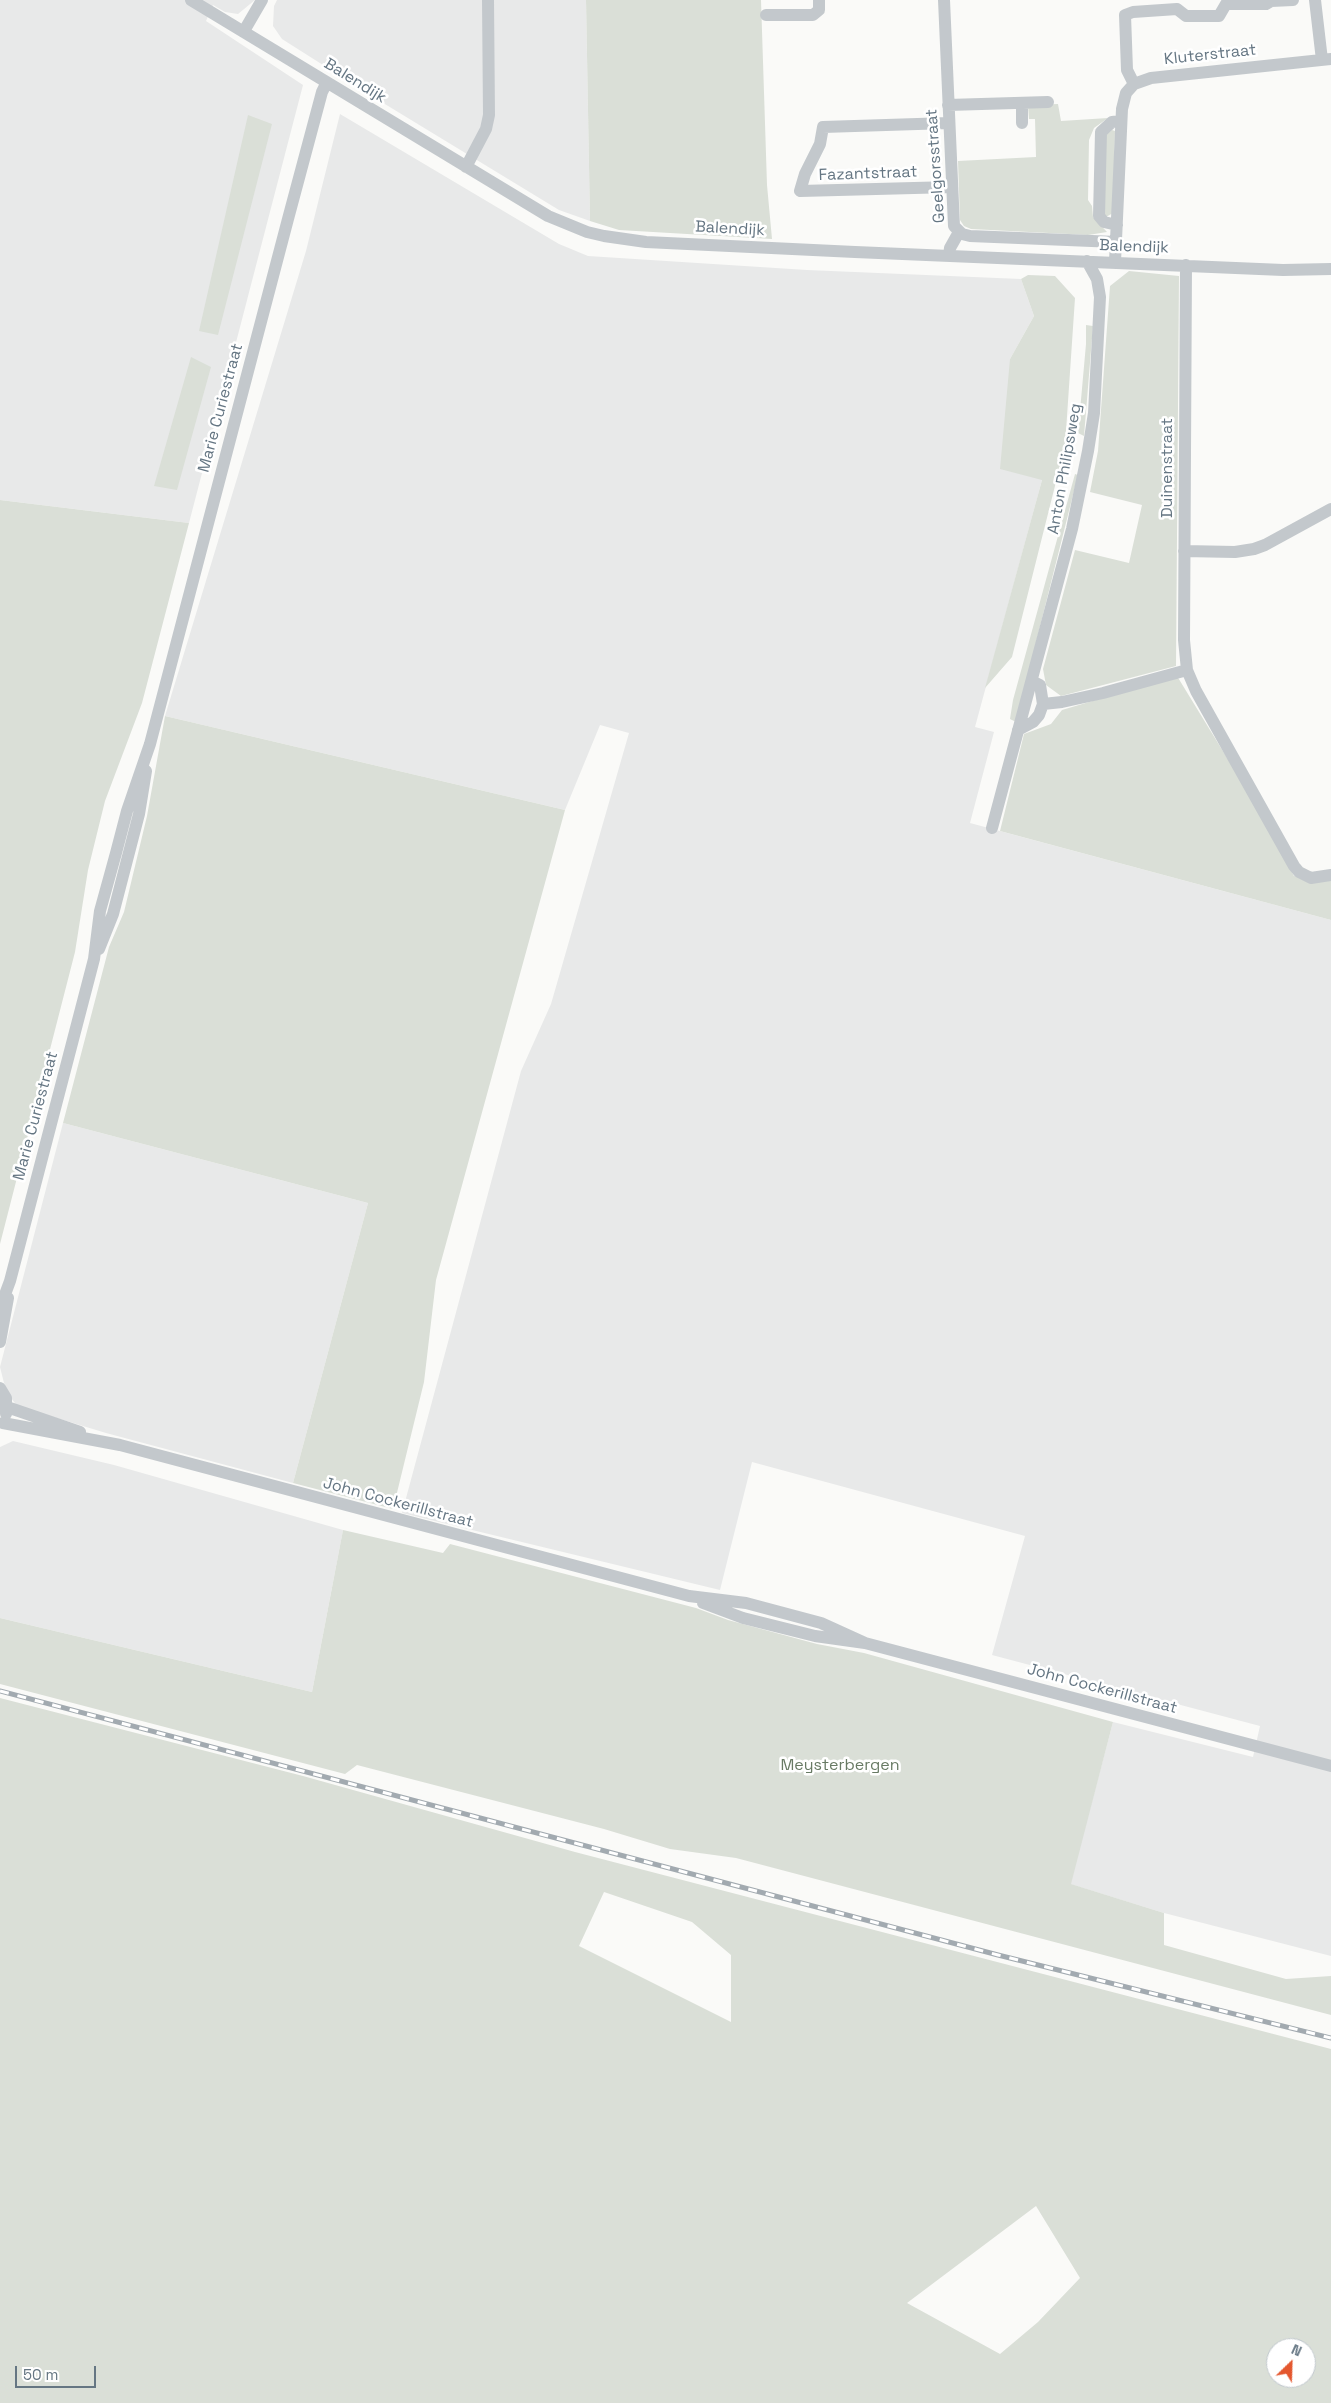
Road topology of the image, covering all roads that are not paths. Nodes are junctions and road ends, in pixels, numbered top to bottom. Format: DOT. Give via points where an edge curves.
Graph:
graph roads {
  1 [pos="191,0"];
  2 [pos="262,0"];
  3 [pos="488,0"];
  4 [pos="818,0"];
  5 [pos="944,0"];
  6 [pos="1293,0"];
  7 [pos="1315,0"];
  8 [pos="766,16"];
  9 [pos="244,31"];
  10 [pos="1327,59"];
  11 [pos="327,82"];
  12 [pos="1134,84"];
  13 [pos="1048,102"];
  14 [pos="1022,103"];
  15 [pos="948,105"];
  16 [pos="1121,121"];
  17 [pos="949,123"];
  18 [pos="1022,123"];
  19 [pos="466,167"];
  20 [pos="952,187"];
  21 [pos="1117,225"];
  22 [pos="959,232"];
  23 [pos="1116,242"];
  24 [pos="950,255"];
  25 [pos="1087,261"];
  26 [pos="1115,262"];
  27 [pos="1186,265"];
  28 [pos="1331,269"];
  29 [pos="1331,509"];
  30 [pos="1184,551"];
  31 [pos="1187,670"];
  32 [pos="1032,681"];
  33 [pos="1043,704"];
  34 [pos="1018,730"];
  35 [pos="992,828"];
  36 [pos="1331,875"];
  37 [pos="10,1281"];
  38 [pos="0,1308"];
  39 [pos="0,1342"];
  40 [pos="0,1388"];
  41 [pos="7,1407"];
  42 [pos="1,1425"];
  43 [pos="98,1440"];
  44 [pos="1331,1766"];
  1 -- 9 [label="street, Balendijk"];
  2 -- 9 [label="street"];
  3 -- 19 [label="street" via="489,115 486,129"];
  4 -- 8 [label="street" via="819,10 813,15"];
  5 -- 15 [label="street, Geelgorsstraat"];
  6 -- 12 [label="street" via="1226,4 1219,16 1186,16 1177,9 1125,15 1127,70"];
  7 -- 10 [label="street"];
  9 -- 11 [label="street, Balendijk"];
  10 -- 12 [label="street, Kluterstraat" via="1151,78"];
  11 -- 19 [label="street, Balendijk"];
  11 -- 37 [label="street, Marie Curiestraat" via="292,200 150,744 127,812 100,911 94,959"];
  12 -- 16 [label="street" via="1126,93"];
  13 -- 14 [label="street"];
  14 -- 15 [label="street"];
  14 -- 18 [label="street"];
  15 -- 17 [label="street, Geelgorsstraat"];
  16 -- 21 [label="street"];
  16 -- 21 [label="street" via="1112,122 1101,132 1099,216 1104,222"];
  17 -- 20 [label="street, Geelgorsstraat"];
  17 -- 20 [label="street, Fazantstraat" via="823,127 820,144 804,174 800,191"];
  19 -- 24 [label="street, Balendijk" via="548,216 604,236 646,242"];
  20 -- 22 [label="street, Geelgorsstraat" via="954,226"];
  21 -- 23 [label="street"];
  22 -- 23 [label="street, Geelgorsstraat" via="970,236"];
  22 -- 24 [label="street" via="950,248"];
  23 -- 26 [label="street"];
  24 -- 25 [label="street, Balendijk"];
  25 -- 26 [label="street, Balendijk"];
  25 -- 32 [label="street, Anton Philipsweg" via="1098,279 1100,297 1094,413 1078,505"];
  26 -- 27 [label="street, Balendijk"];
  27 -- 28 [label="street, Balendijk"];
  27 -- 30 [label="street, Duinenstraat"];
  29 -- 30 [label="street" via="1254,549"];
  30 -- 31 [label="street, Duinenstraat"];
  31 -- 33 [label="street" via="1103,693"];
  31 -- 36 [label="street, Duinenstraat" via="1294,866 1311,878"];
  32 -- 33 [label="street" via="1040,686"];
  32 -- 34 [label="street, Anton Philipsweg"];
  33 -- 34 [label="street" via="1033,722"];
  34 -- 35 [label="street, Anton Philipsweg"];
  37 -- 38 [label="street"];
  37 -- 39 [label="street"];
  40 -- 41 [label="street"];
  41 -- 42 [label="street"];
  41 -- 43 [label="street, John Cockerillstraat"];
  42 -- 43 [label="street, John Cockerillstraat"];
  43 -- 44 [label="street, John Cockerillstraat" via="689,1596 746,1603 821,1623 865,1643"];
}
